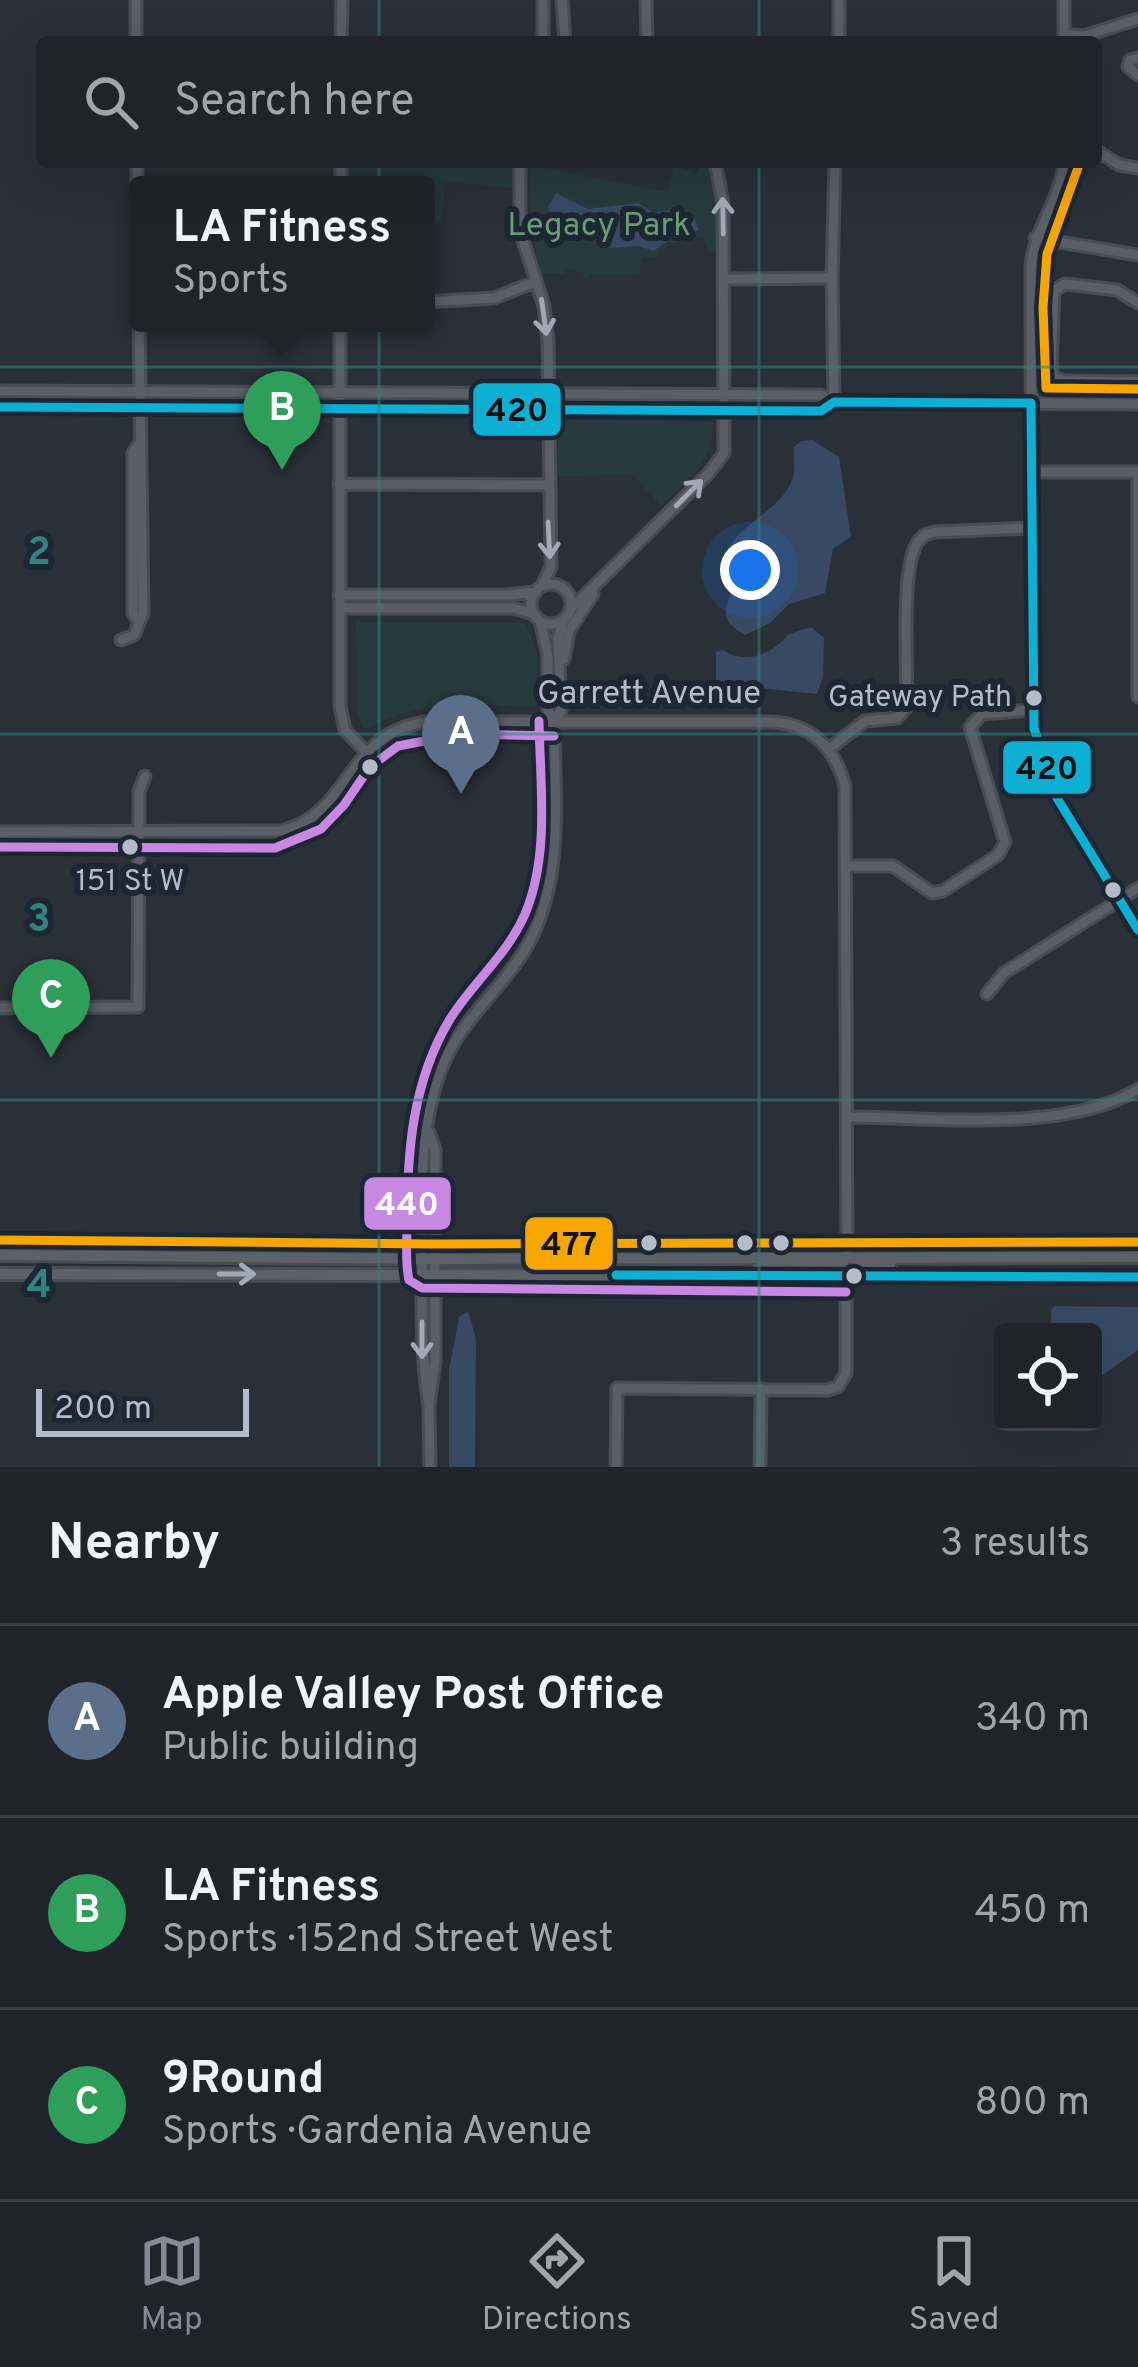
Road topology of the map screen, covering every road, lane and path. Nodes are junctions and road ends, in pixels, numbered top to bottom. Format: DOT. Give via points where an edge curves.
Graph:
graph roads {
  1 [pos="136,0"];
  2 [pos="342,0"];
  3 [pos="543,0"];
  4 [pos="562,0"];
  5 [pos="646,0"];
  6 [pos="839,0"];
  7 [pos="1064,0"];
  8 [pos="1138,19"];
  9 [pos="136,36"];
  10 [pos="341,36"];
  11 [pos="543,36"];
  12 [pos="565,36"];
  13 [pos="647,36"];
  14 [pos="839,36"];
  15 [pos="1064,36"];
  16 [pos="1084,36"];
  17 [pos="1138,58"];
  18 [pos="1138,75"];
  19 [pos="1102,154"];
  20 [pos="520,168"];
  21 [pos="716,168"];
  22 [pos="835,168"];
  23 [pos="1063,168"];
  24 [pos="1138,168"];
  25 [pos="1035,238"];
  26 [pos="1138,255"];
  27 [pos="724,278"];
  28 [pos="832,278"];
  29 [pos="535,282"];
  30 [pos="1054,290"];
  31 [pos="435,301"];
  32 [pos="1138,303"];
  33 [pos="1031,304"];
  34 [pos="138,332"];
  35 [pos="340,332"];
  36 [pos="1138,382"];
  37 [pos="0,391"];
  38 [pos="339,392"];
  39 [pos="138,393"];
  40 [pos="548,394"];
  41 [pos="724,394"];
  42 [pos="834,402"];
  43 [pos="1031,403"];
  44 [pos="1138,404"];
  45 [pos="138,406"];
  46 [pos="0,407"];
  47 [pos="339,407"];
  48 [pos="548,408"];
  49 [pos="725,410"];
  50 [pos="1031,472"];
  51 [pos="1138,472"];
  52 [pos="339,484"];
  53 [pos="548,485"];
  54 [pos="1031,528"];
  55 [pos="604,577"];
  56 [pos="539,589"];
  57 [pos="339,595"];
  58 [pos="340,608"];
  59 [pos="568,613"];
  60 [pos="537,617"];
  61 [pos="121,640"];
  62 [pos="561,670"];
  63 [pos="1138,697"];
  64 [pos="1032,710"];
  65 [pos="554,721"];
  66 [pos="829,749"];
  67 [pos="365,751"];
  68 [pos="145,776"];
  69 [pos="0,832"];
  70 [pos="139,834"];
  71 [pos="846,866"];
  72 [pos="1138,888"];
  73 [pos="1119,900"];
  74 [pos="1138,930"];
  75 [pos="986,994"];
  76 [pos="0,1007"];
  77 [pos="1138,1089"];
  78 [pos="847,1117"];
  79 [pos="0,1255"];
  80 [pos="848,1257"];
  81 [pos="930,1257"];
  82 [pos="1138,1258"];
  83 [pos="429,1259"];
  84 [pos="428,1273"];
  85 [pos="0,1274"];
  86 [pos="746,1276"];
  87 [pos="846,1277"];
  88 [pos="1138,1277"];
  89 [pos="761,1389"];
  90 [pos="430,1467"];
  91 [pos="616,1467"];
  92 [pos="760,1467"];
  1 -- 9 [label="street"];
  2 -- 10 [label="street"];
  3 -- 11 [label="street"];
  4 -- 12 [label="street"];
  5 -- 13 [label="street"];
  6 -- 14 [label="street"];
  7 -- 15 [label="street"];
  8 -- 16 [label="street"];
  17 -- 18 [label="street" via="1127,67"];
  19 -- 24 [label="street"];
  20 -- 29 [label="street" via="520,231"];
  27 -- 21 [label="street, one-way"];
  22 -- 28 [label="street"];
  23 -- 25 [label="street"];
  25 -- 26 [label="street"];
  25 -- 33 [label="street"];
  27 -- 28 [label="street"];
  27 -- 41 [label="street"];
  28 -- 42 [label="street"];
  29 -- 31 [label="street" via="494,298"];
  29 -- 40 [label="street, one-way" via="546,317"];
  30 -- 32 [label="street" via="1118,290"];
  30 -- 33 [label="street"];
  30 -- 36 [label="street" via="1054,377"];
  33 -- 43 [label="street"];
  34 -- 39 [label="street"];
  35 -- 38 [label="street"];
  37 -- 39 [label="street"];
  38 -- 39 [label="street"];
  38 -- 40 [label="street"];
  38 -- 47 [label="street"];
  39 -- 45 [label="street"];
  40 -- 41 [label="street"];
  40 -- 48 [label="street"];
  41 -- 42 [label="street" via="821,395"];
  41 -- 49 [label="street"];
  42 -- 43 [label="street"];
  42 -- 49 [label="street" via="821,411"];
  43 -- 44 [label="street"];
  43 -- 50 [label="street"];
  45 -- 46 [label="street"];
  45 -- 47 [label="street"];
  45 -- 61 [label="street" via="138,621"];
  47 -- 48 [label="street"];
  47 -- 52 [label="street"];
  48 -- 49 [label="street"];
  48 -- 53 [label="street"];
  55 -- 49 [label="street, one-way" via="719,462"];
  50 -- 51 [label="street"];
  50 -- 54 [label="street"];
  51 -- 63 [label="street"];
  52 -- 53 [label="street"];
  52 -- 57 [label="street"];
  53 -- 56 [label="street, one-way" via="550,566"];
  54 -- 64 [label="street"];
  54 -- 66 [label="street" via="922,537 907,609 906,709 897,718 865,721"];
  55 -- 59 [label="street"];
  55 -- 62 [label="street" via="569,631"];
  56 -- 57 [label="street"];
  56 -- 59 [label="street" via="566,591"];
  56 -- 60 [label="street" via="531,603"];
  57 -- 58 [label="street"];
  58 -- 60 [label="street" via="513,608"];
  58 -- 67 [label="street" via="341,716"];
  59 -- 60 [label="street" via="550,624"];
  59 -- 62 [label="street" via="558,638"];
  60 -- 65 [label="street"];
  62 -- 65 [label="street"];
  64 -- 71 [label="street" via="982,714 970,727 1005,835 998,855 932,893 893,866"];
  64 -- 73 [label="street" via="1057,798"];
  65 -- 66 [label="street, Garrett Avenue" via="780,722"];
  65 -- 67 [label="street, Garrett Avenue" via="418,723"];
  65 -- 83 [label="street" via="554,847 545,903 523,953 471,1015 439,1076 428,1130 435,1150"];
  66 -- 71 [label="street" via="845,786"];
  67 -- 70 [label="street, Garrett Avenue" via="328,805 291,829"];
  68 -- 70 [label="street"];
  69 -- 70 [label="street, Garrett Avenue"];
  70 -- 76 [label="street" via="137,1007"];
  71 -- 78 [label="street"];
  72 -- 73 [label="street"];
  73 -- 74 [label="street"];
  73 -- 75 [label="street" via="1004,973"];
  77 -- 78 [label="street" via="1064,1117"];
  78 -- 80 [label="street"];
  79 -- 83 [label="main road"];
  80 -- 81 [label="main road"];
  80 -- 83 [label="main road"];
  80 -- 86 [label="main road" via="839,1266 759,1268"];
  81 -- 82 [label="main road"];
  81 -- 87 [label="main road" via="855,1268"];
  83 -- 84 [label="street"];
  85 -- 84 [label="main road, one-way"];
  84 -- 86 [label="main road"];
  84 -- 90 [label="street" via="435,1361"];
  86 -- 87 [label="main road"];
  87 -- 88 [label="main road"];
  87 -- 89 [label="street" via="842,1383"];
  89 -- 91 [label="street" via="617,1388"];
  89 -- 92 [label="street"];
}
